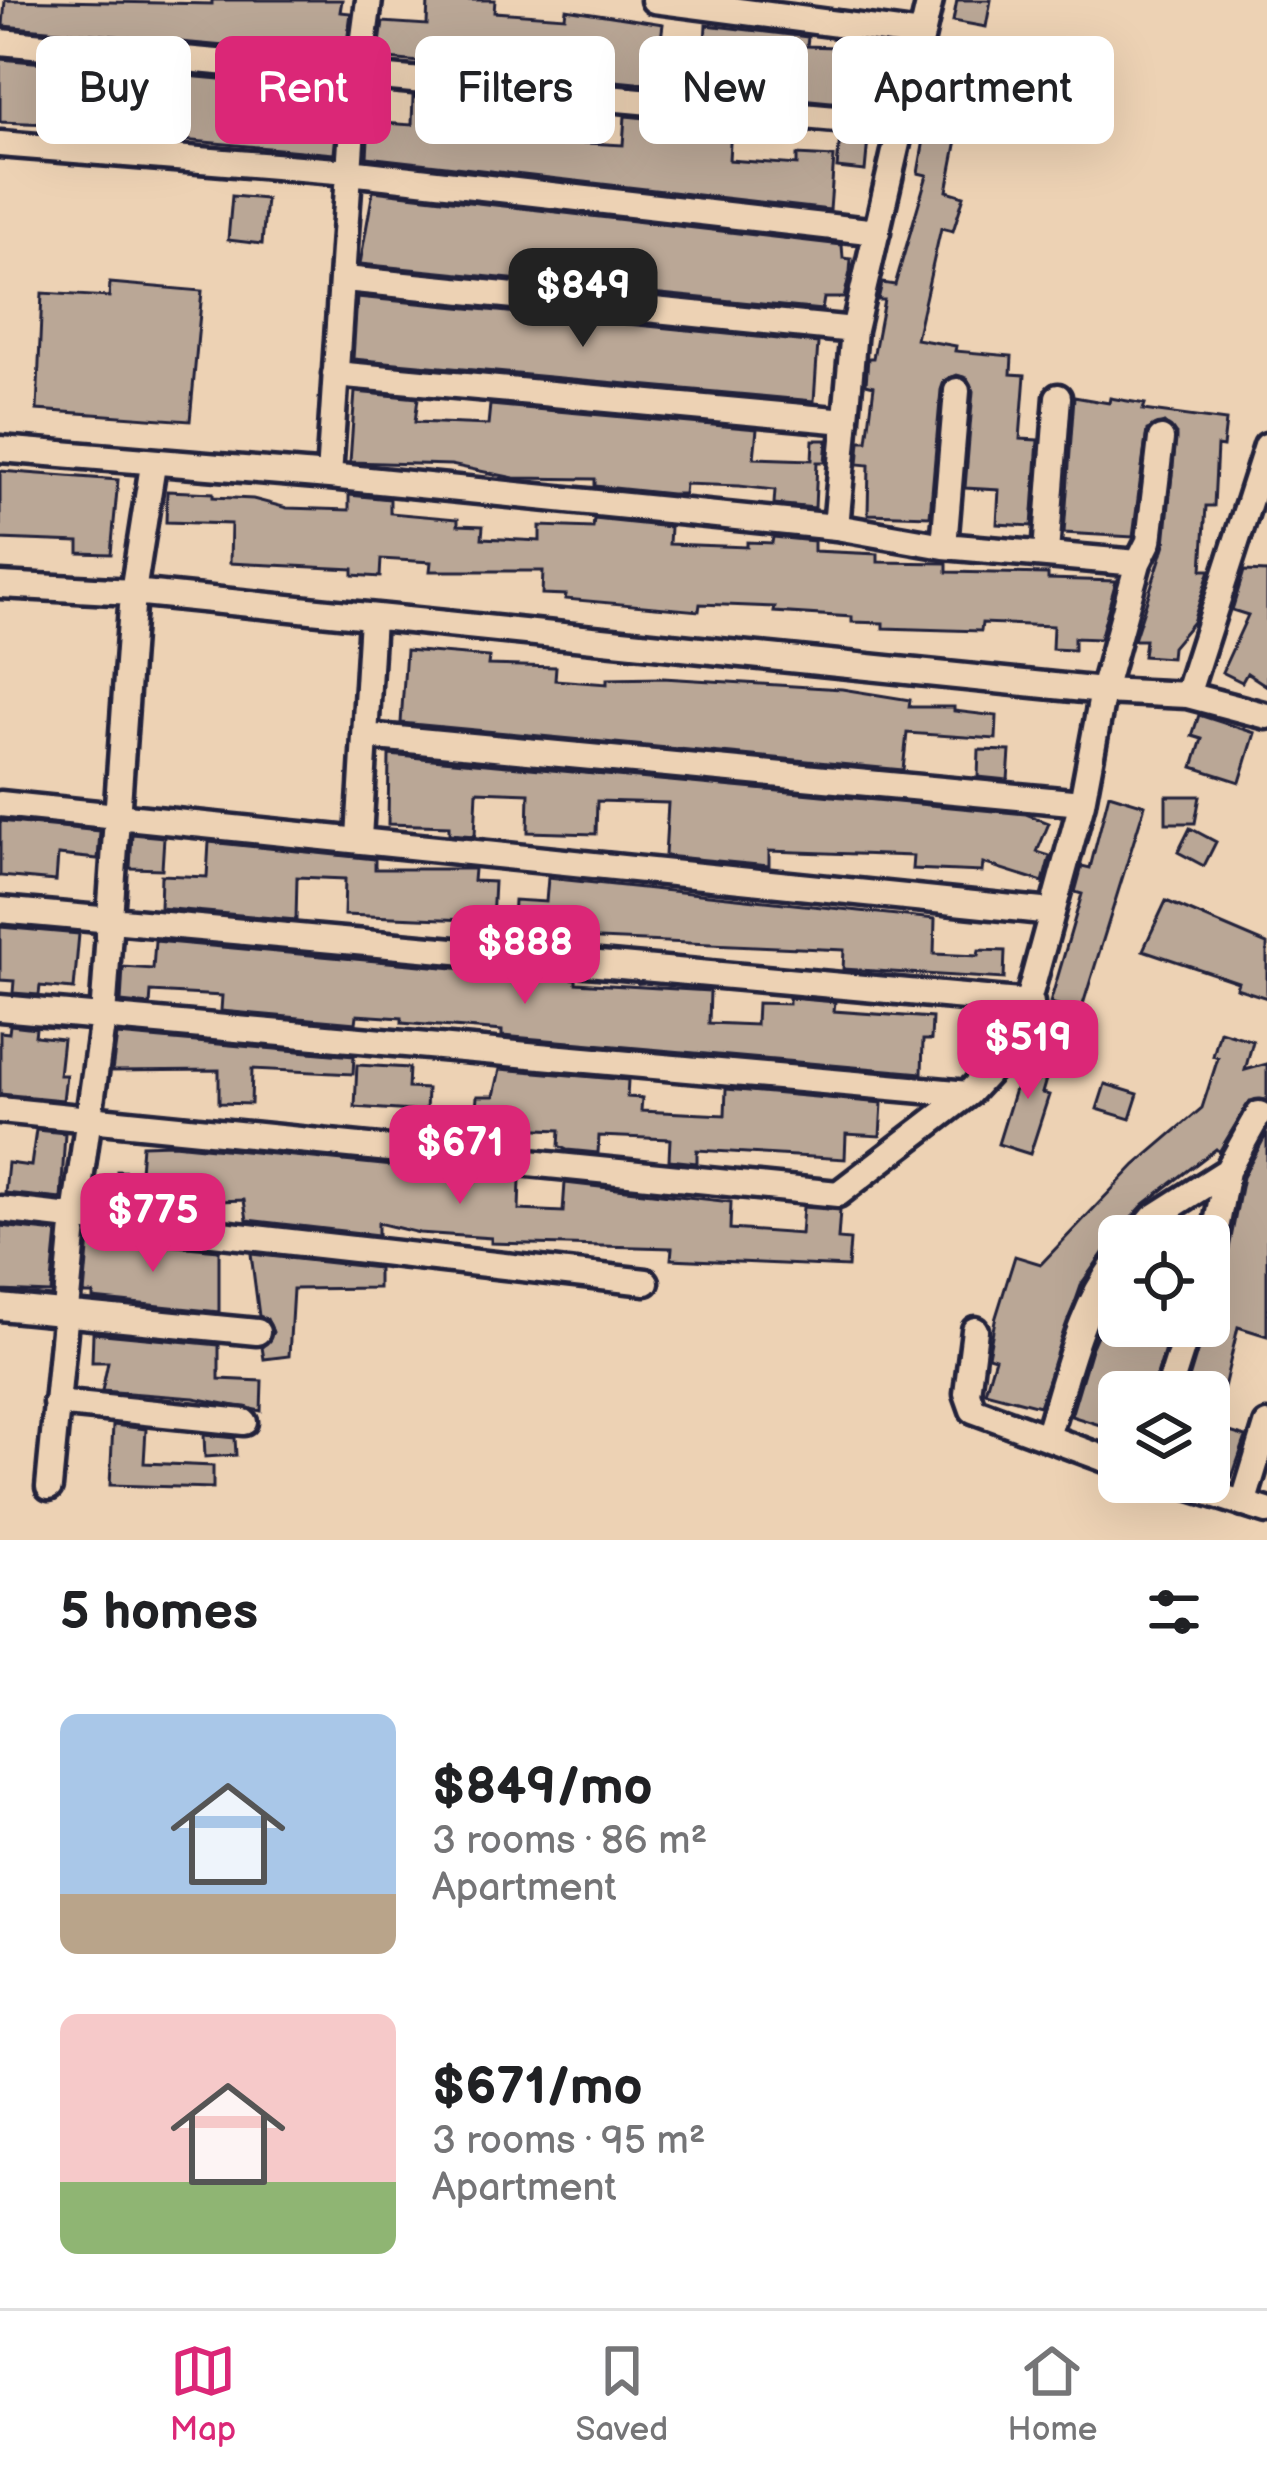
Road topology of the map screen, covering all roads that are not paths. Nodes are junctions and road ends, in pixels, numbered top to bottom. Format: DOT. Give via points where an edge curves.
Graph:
graph roads {
  1 [pos="369,0"];
  2 [pos="654,0"];
  3 [pos="930,0"];
  4 [pos="721,3"];
  5 [pos="819,10"];
  6 [pos="922,35"];
  7 [pos="363,36"];
  8 [pos="0,43"];
  9 [pos="215,61"];
  10 [pos="391,76"];
  11 [pos="832,118"];
  12 [pos="351,144"];
  13 [pos="897,144"];
  14 [pos="0,145"];
  15 [pos="349,172"];
  16 [pos="877,232"];
  17 [pos="345,279"];
  18 [pos="854,330"];
  19 [pos="335,374"];
  20 [pos="957,391"];
  21 [pos="1058,397"];
  22 [pos="846,421"];
  23 [pos="1160,439"];
  24 [pos="1267,446"];
  25 [pos="0,449"];
  26 [pos="153,465"];
  27 [pos="329,476"];
  28 [pos="836,527"];
  29 [pos="944,546"];
  30 [pos="1046,553"];
  31 [pos="1138,563"];
  32 [pos="0,585"];
  33 [pos="134,592"];
  34 [pos="372,617"];
  35 [pos="1103,691"];
  36 [pos="1186,695"];
  37 [pos="1266,717"];
  38 [pos="366,736"];
  39 [pos="1082,802"];
  40 [pos="0,804"];
  41 [pos="115,818"];
  42 [pos="359,838"];
  43 [pos="0,910"];
  44 [pos="1052,912"];
  45 [pos="109,921"];
  46 [pos="1030,1003"];
  47 [pos="0,1008"];
  48 [pos="103,1017"];
  49 [pos="968,1094"];
  50 [pos="0,1110"];
  51 [pos="1259,1114"];
  52 [pos="87,1118"];
  53 [pos="1228,1171"];
  54 [pos="0,1209"];
  55 [pos="1158,1215"];
  56 [pos="1219,1215"];
  57 [pos="75,1216"];
  58 [pos="646,1282"];
  59 [pos="1098,1293"];
  60 [pos="0,1307"];
  61 [pos="66,1316"];
  62 [pos="975,1330"];
  63 [pos="257,1332"];
  64 [pos="56,1403"];
  65 [pos="244,1422"];
  66 [pos="1267,1425"];
  67 [pos="1047,1436"];
  68 [pos="1098,1456"];
  69 [pos="49,1487"];
  70 [pos="1255,1508"];
  1 -- 7 [label="street"];
  2 -- 4 [label="street"];
  3 -- 6 [label="street"];
  4 -- 5 [label="street"];
  5 -- 6 [label="street"];
  8 -- 9 [label="street"];
  10 -- 11 [label="street"];
  12 -- 15 [label="street"];
  13 -- 16 [label="street"];
  14 -- 15 [label="street"];
  15 -- 16 [label="street"];
  15 -- 17 [label="street"];
  16 -- 18 [label="street"];
  17 -- 18 [label="street"];
  17 -- 19 [label="street"];
  18 -- 22 [label="street"];
  19 -- 22 [label="street"];
  19 -- 27 [label="street"];
  20 -- 29 [label="street"];
  21 -- 30 [label="street"];
  22 -- 28 [label="street"];
  23 -- 31 [label="street" via="1149,541"];
  24 -- 36 [label="street"];
  25 -- 26 [label="street"];
  26 -- 27 [label="street"];
  26 -- 33 [label="street"];
  27 -- 28 [label="street"];
  28 -- 29 [label="street"];
  29 -- 30 [label="street"];
  30 -- 31 [label="street"];
  31 -- 35 [label="street"];
  32 -- 33 [label="street"];
  33 -- 34 [label="street"];
  33 -- 41 [label="street"];
  34 -- 35 [label="street"];
  34 -- 38 [label="street"];
  35 -- 36 [label="street"];
  35 -- 39 [label="street"];
  36 -- 37 [label="street"];
  38 -- 39 [label="street"];
  38 -- 42 [label="street"];
  39 -- 44 [label="street"];
  40 -- 41 [label="street"];
  41 -- 42 [label="street"];
  41 -- 45 [label="street"];
  42 -- 44 [label="street"];
  43 -- 45 [label="street"];
  44 -- 46 [label="street"];
  45 -- 46 [label="street"];
  45 -- 48 [label="street"];
  46 -- 49 [label="street" via="1017,1041"];
  47 -- 48 [label="street"];
  48 -- 49 [label="street"];
  48 -- 52 [label="street"];
  49 -- 52 [label="street" via="838,1194"];
  50 -- 52 [label="street"];
  51 -- 53 [label="street"];
  52 -- 57 [label="street"];
  53 -- 55 [label="street"];
  53 -- 56 [label="street"];
  54 -- 57 [label="street"];
  57 -- 58 [label="street"];
  57 -- 61 [label="street"];
  59 -- 67 [label="street"];
  60 -- 61 [label="street"];
  61 -- 63 [label="street"];
  61 -- 64 [label="street"];
  62 -- 67 [label="street" via="973,1410"];
  64 -- 65 [label="street"];
  64 -- 69 [label="street"];
  66 -- 70 [label="street"];
  67 -- 68 [label="street"];
}
